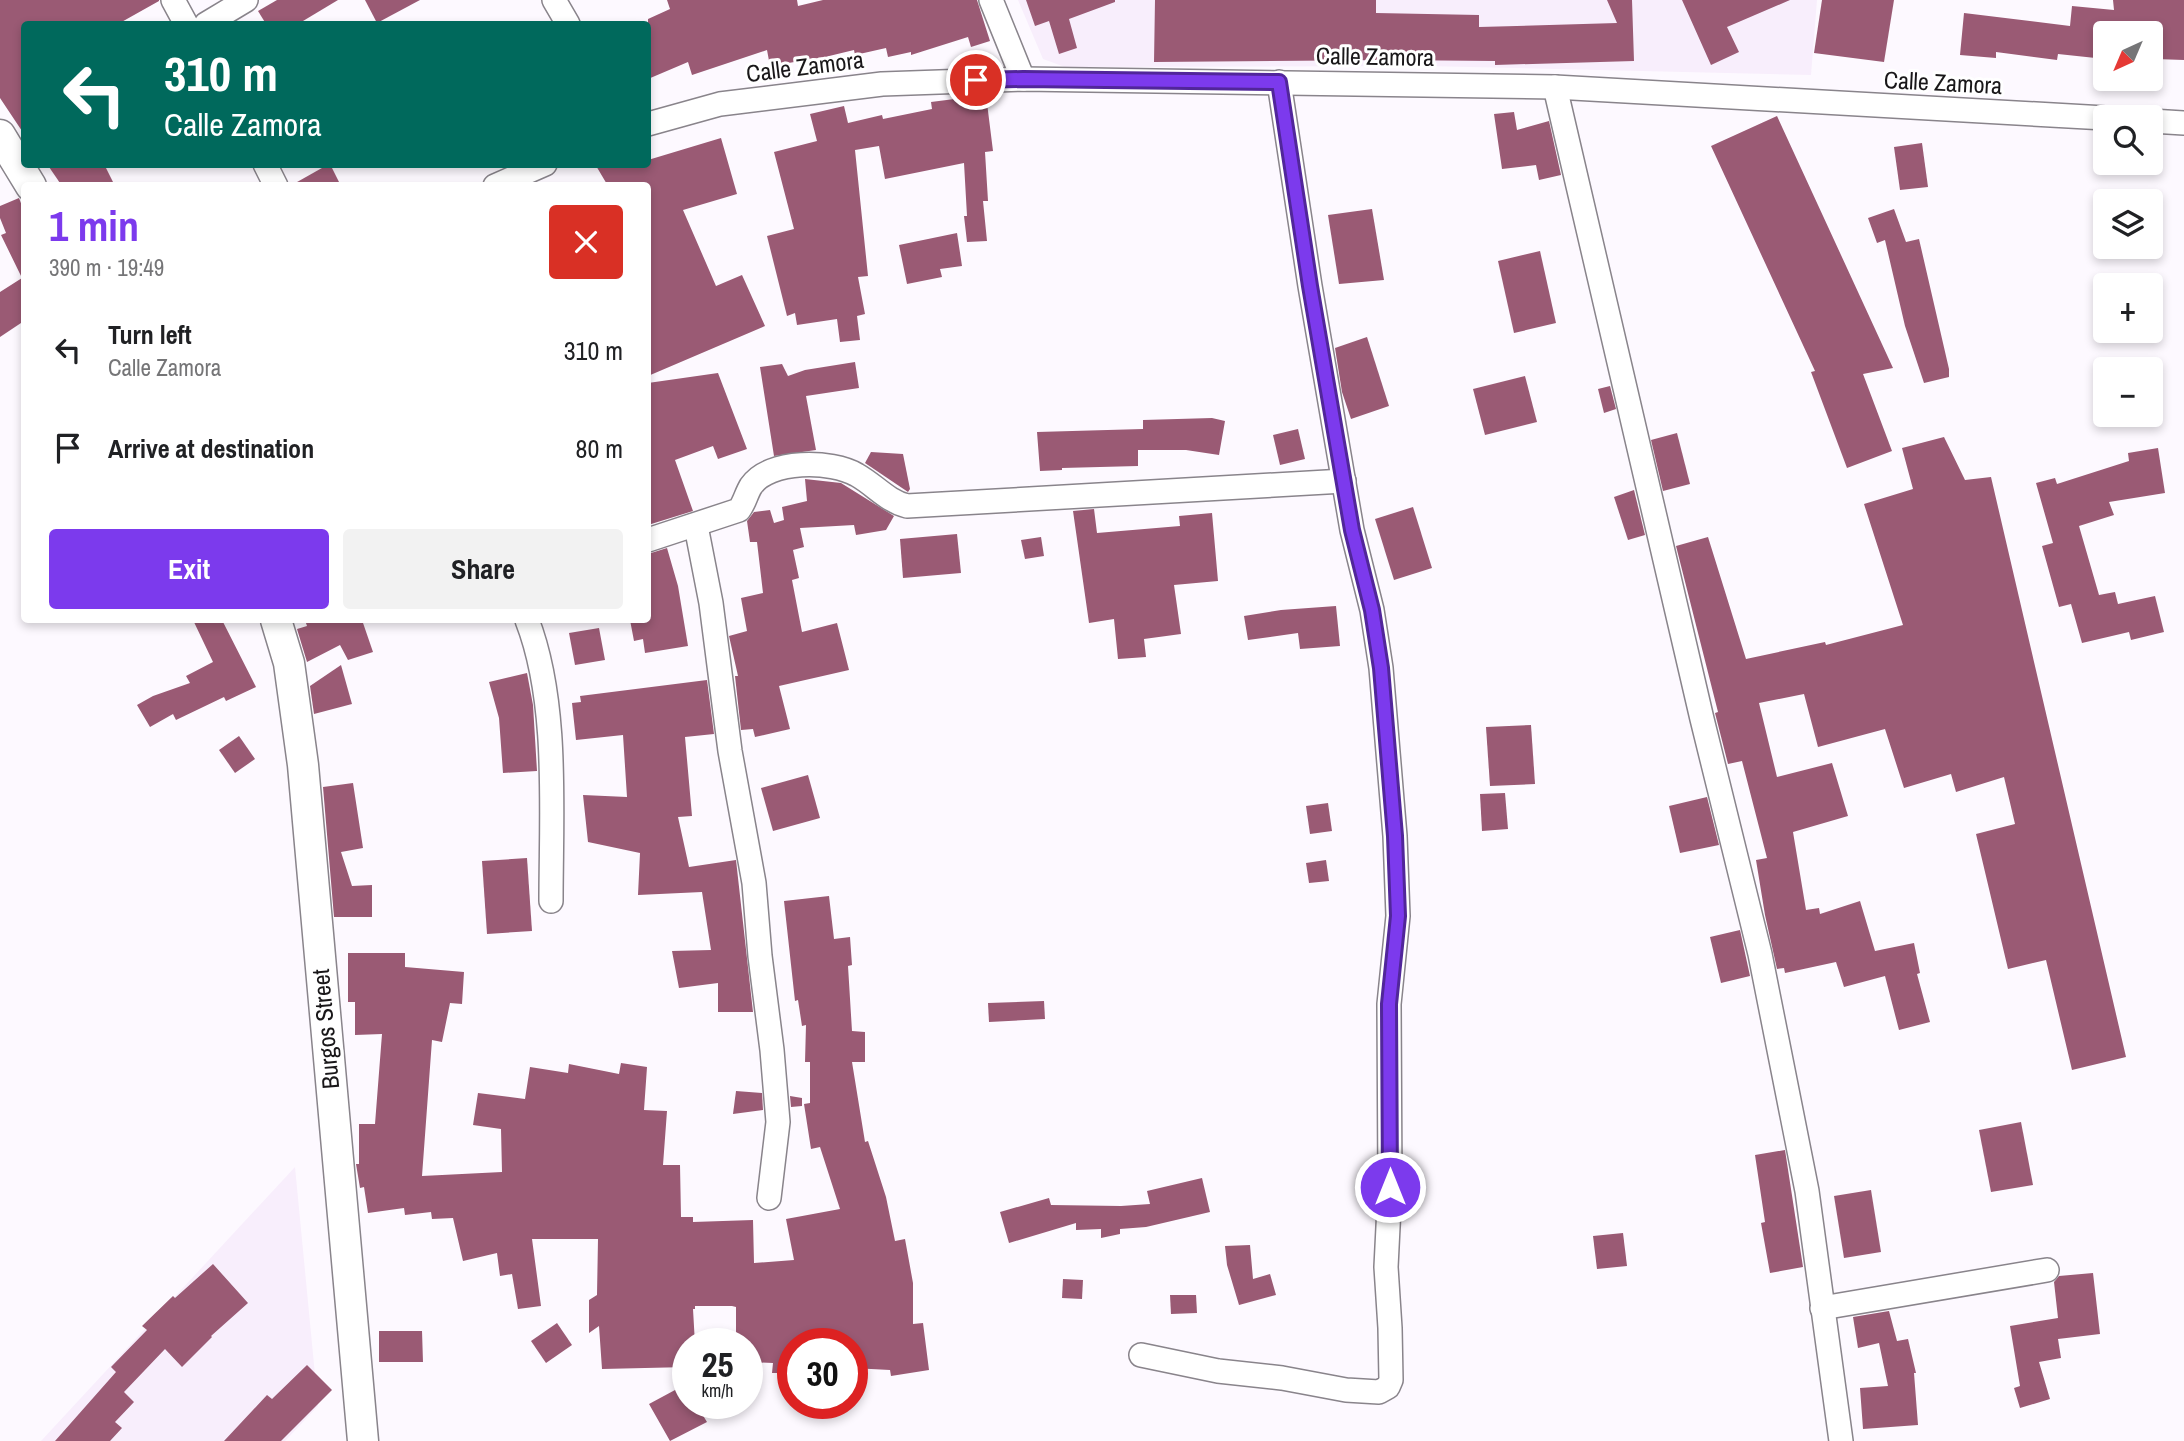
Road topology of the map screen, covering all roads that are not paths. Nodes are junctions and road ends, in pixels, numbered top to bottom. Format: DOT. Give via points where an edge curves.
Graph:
graph roads {
  1 [pos="173,0"];
  2 [pos="246,0"];
  3 [pos="554,0"];
  4 [pos="991,0"];
  5 [pos="184,21"];
  6 [pos="211,21"];
  7 [pos="566,21"];
  8 [pos="1023,79"];
  9 [pos="1279,82"];
  10 [pos="1555,87"];
  11 [pos="2093,117"];
  12 [pos="2163,122"];
  13 [pos="651,123"];
  14 [pos="2184,123"];
  15 [pos="11,140"];
  16 [pos="21,163"];
  17 [pos="535,168"];
  18 [pos="502,182"];
  19 [pos="1344,481"];
  20 [pos="696,526"];
  21 [pos="651,539"];
  22 [pos="277,623"];
  23 [pos="528,623"];
  24 [pos="551,901"];
  25 [pos="769,1198"];
  26 [pos="2047,1270"];
  27 [pos="1822,1308"];
  28 [pos="1142,1355"];
  29 [pos="363,1441"];
  30 [pos="1840,1441"];
  1 -- 5 [label="street"];
  2 -- 6 [label="street"];
  3 -- 7 [label="street"];
  4 -- 8 [label="street"];
  8 -- 9 [label="street, Calle Zamora"];
  8 -- 13 [label="street, Calle Zamora" via="882,84 720,104"];
  9 -- 10 [label="street, Calle Zamora"];
  9 -- 19 [label="street"];
  10 -- 11 [label="street, Calle Zamora"];
  10 -- 27 [label="street" via="1760,954 1807,1191"];
  12 -- 14 [label="street"];
  15 -- 16 [label="main road"];
  17 -- 18 [label="street"];
  19 -- 20 [label="street" via="907,506 842,467 785,466 751,485 739,510"];
  19 -- 28 [label="street" via="1381,668 1395,836 1398,916 1389,1004 1386,1267 1391,1380 1379,1392 1346,1390"];
  20 -- 21 [label="street"];
  20 -- 25 [label="street" via="754,883 778,1122"];
  22 -- 29 [label="main road, Burgos Street" via="289,663 303,765"];
  23 -- 24 [label="street" via="543,675 551,762"];
  26 -- 27 [label="street"];
  27 -- 30 [label="street"];
}
